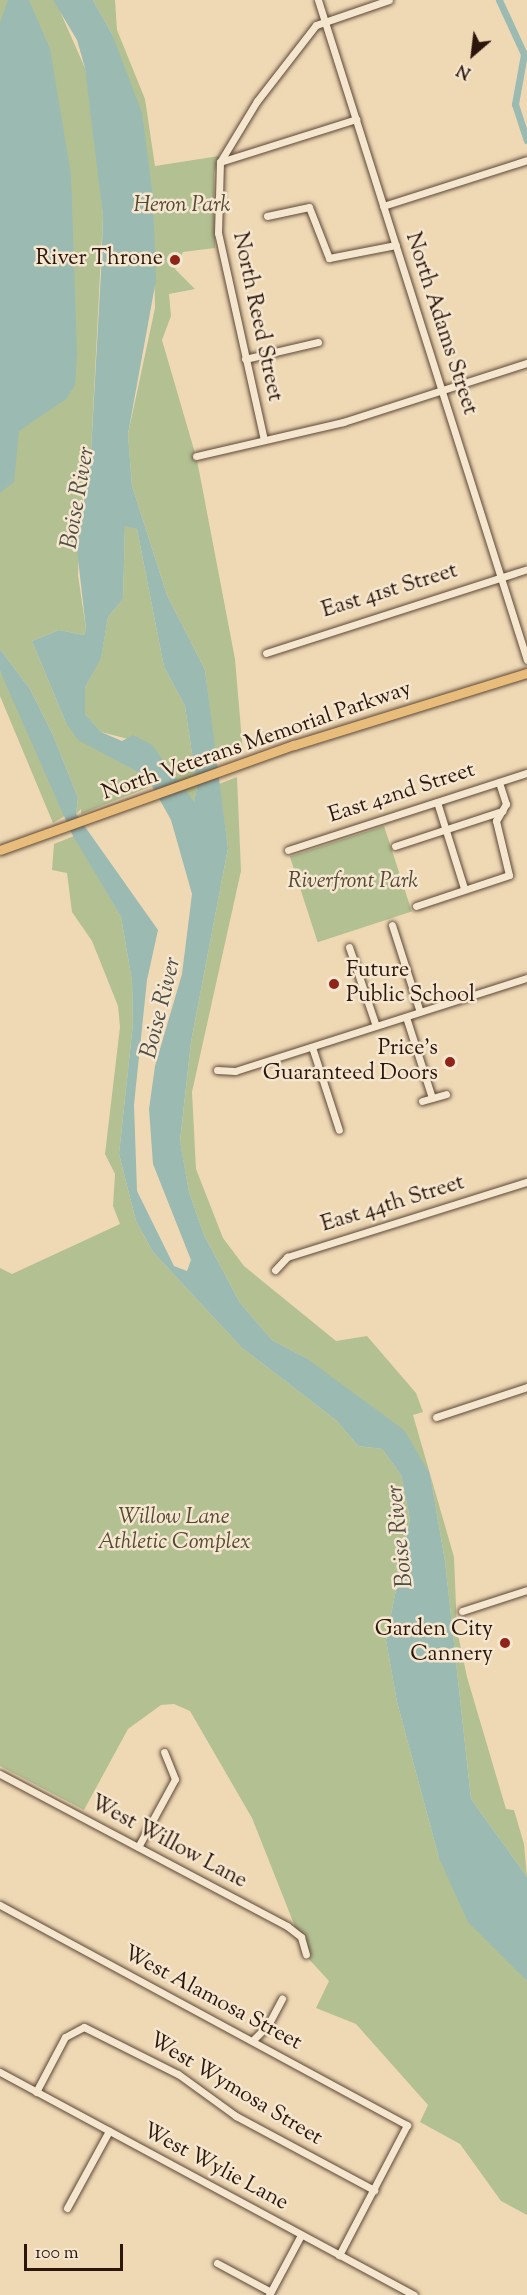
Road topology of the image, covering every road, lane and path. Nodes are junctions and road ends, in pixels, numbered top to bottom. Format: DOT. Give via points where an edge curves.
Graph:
graph roads {
  1 [pos="318,0"];
  2 [pos="389,0"];
  3 [pos="325,20"];
  4 [pos="356,119"];
  5 [pos="527,160"];
  6 [pos="220,162"];
  7 [pos="383,206"];
  8 [pos="267,216"];
  9 [pos="396,245"];
  10 [pos="318,342"];
  11 [pos="245,358"];
  12 [pos="527,363"];
  13 [pos="442,391"];
  14 [pos="264,440"];
  15 [pos="196,456"];
  16 [pos="527,569"];
  17 [pos="501,577"];
  18 [pos="266,653"];
  19 [pos="527,660"];
  20 [pos="527,673"];
  21 [pos="527,773"];
  22 [pos="499,782"];
  23 [pos="437,802"];
  24 [pos="502,812"];
  25 [pos="446,830"];
  26 [pos="395,846"];
  27 [pos="0,850"];
  28 [pos="288,850"];
  29 [pos="464,888"];
  30 [pos="416,906"];
  31 [pos="392,925"];
  32 [pos="349,947"];
  33 [pos="527,978"];
  34 [pos="420,1012"];
  35 [pos="406,1017"];
  36 [pos="376,1026"];
  37 [pos="312,1047"];
  38 [pos="217,1071"];
  39 [pos="446,1094"];
  40 [pos="432,1098"];
  41 [pos="422,1101"];
  42 [pos="339,1130"];
  43 [pos="527,1182"];
  44 [pos="276,1270"];
  45 [pos="527,1387"];
  46 [pos="436,1417"];
  47 [pos="527,1590"];
  48 [pos="462,1611"];
  49 [pos="164,1752"];
  50 [pos="0,1774"];
  51 [pos="138,1847"];
  52 [pos="0,1905"];
  53 [pos="306,1954"];
  54 [pos="282,1999"];
  55 [pos="253,2040"];
  56 [pos="0,2073"];
  57 [pos="36,2092"];
  58 [pos="109,2131"];
  59 [pos="374,2190"];
  60 [pos="68,2208"];
  61 [pos="302,2235"];
  62 [pos="339,2255"];
  63 [pos="217,2263"];
  64 [pos="270,2294"];
  65 [pos="414,2295"];
  1 -- 3 [label="street, North Adams Street"];
  2 -- 3 [label="street"];
  3 -- 4 [label="street, North Adams Street"];
  3 -- 6 [label="street, North Reed Street" via="257,101"];
  4 -- 6 [label="street"];
  4 -- 7 [label="street, North Adams Street"];
  5 -- 7 [label="street"];
  6 -- 11 [label="street, North Reed Street" via="218,233"];
  7 -- 9 [label="street, North Adams Street"];
  8 -- 9 [label="street" via="309,207 329,258"];
  9 -- 13 [label="street, North Adams Street"];
  10 -- 11 [label="street"];
  11 -- 14 [label="street, North Reed Street"];
  12 -- 13 [label="street"];
  13 -- 14 [label="street"];
  13 -- 17 [label="street, North Adams Street"];
  14 -- 15 [label="street"];
  16 -- 17 [label="street, East 41st Street"];
  17 -- 18 [label="street, East 41st Street"];
  17 -- 19 [label="street, North Adams Street"];
  20 -- 27 [label="main road, North Veterans Memorial Parkway" via="246,763"];
  21 -- 22 [label="street, East 42nd Street"];
  22 -- 23 [label="street, East 42nd Street"];
  22 -- 24 [label="street" via="506,804"];
  23 -- 25 [label="street"];
  23 -- 28 [label="street, East 42nd Street"];
  24 -- 25 [label="street"];
  24 -- 29 [label="street" via="496,820 509,875"];
  25 -- 26 [label="street"];
  25 -- 29 [label="street"];
  29 -- 30 [label="street"];
  31 -- 34 [label="street"];
  32 -- 36 [label="street"];
  33 -- 34 [label="street"];
  34 -- 35 [label="street"];
  35 -- 36 [label="street"];
  35 -- 40 [label="street"];
  36 -- 37 [label="street"];
  37 -- 38 [label="street" via="236,1071"];
  37 -- 42 [label="street"];
  39 -- 40 [label="street"];
  40 -- 41 [label="street"];
  43 -- 44 [label="street, East 44th Street" via="287,1257"];
  45 -- 46 [label="street"];
  47 -- 48 [label="street"];
  49 -- 51 [label="street" via="175,1779"];
  50 -- 51 [label="street, West Willow Lane"];
  51 -- 53 [label="street, West Willow Lane" via="287,1926 301,1937"];
  52 -- 55 [label="street, West Alamosa Street"];
  54 -- 55 [label="street" via="268,2025"];
  55 -- 59 [label="street, West Alamosa Street" via="407,2125"];
  56 -- 57 [label="street, West Wylie Lane"];
  57 -- 58 [label="street, West Wylie Lane"];
  57 -- 59 [label="street, West Wymosa Street" via="65,2037 76,2027 93,2029 178,2074 256,2127"];
  58 -- 60 [label="street"];
  58 -- 61 [label="street, West Wylie Lane"];
  59 -- 62 [label="street"];
  61 -- 62 [label="street, West Wylie Lane"];
  61 -- 64 [label="street"];
  62 -- 65 [label="street, West Wylie Lane"];
  63 -- 64 [label="street"];
}
